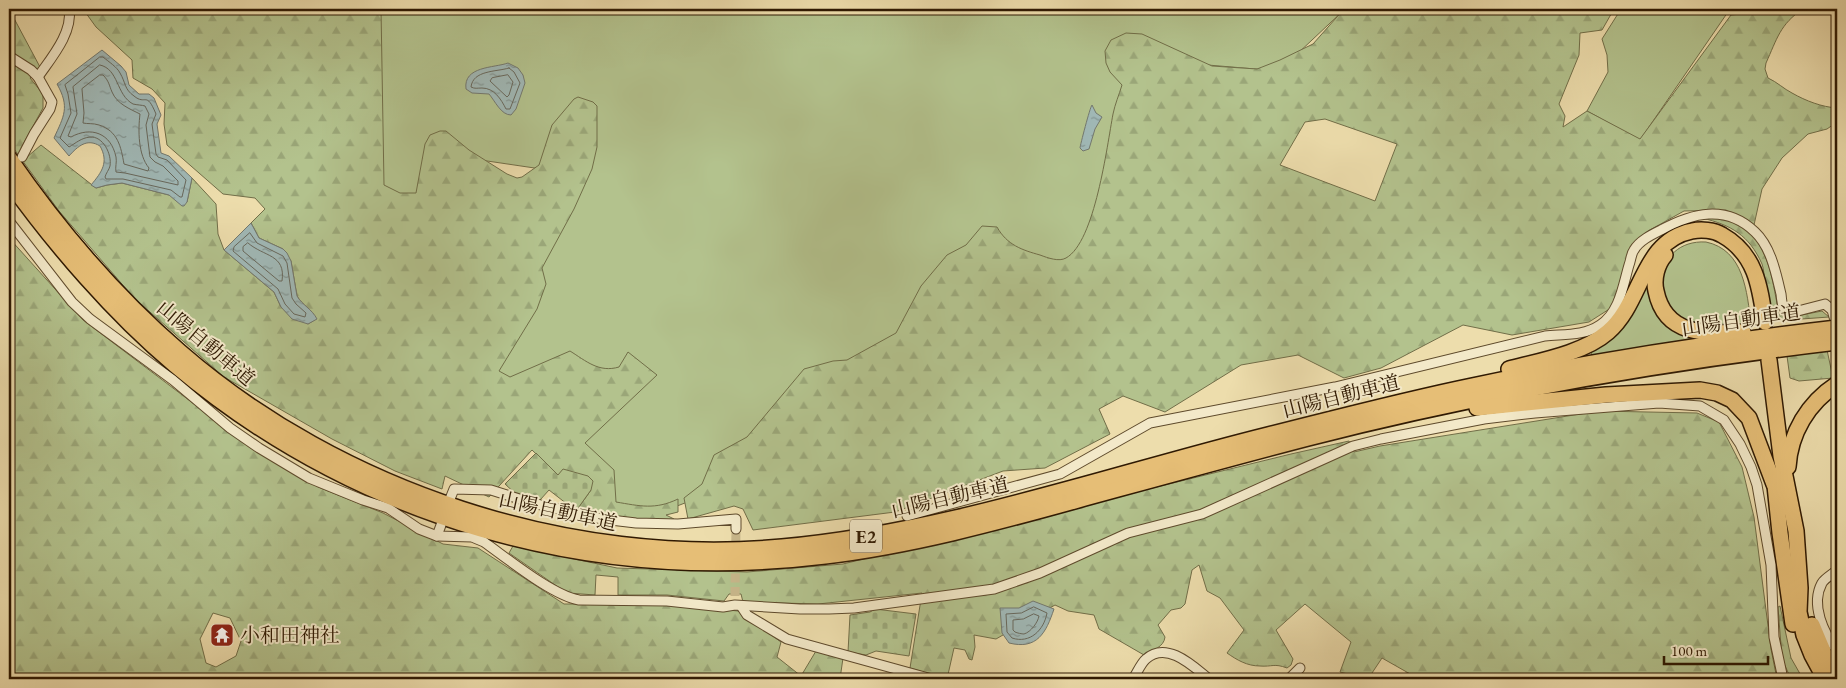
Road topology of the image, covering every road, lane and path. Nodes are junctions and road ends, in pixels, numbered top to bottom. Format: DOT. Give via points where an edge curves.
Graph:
graph roads {
  1 [pos="69,9"];
  2 [pos="9,56"];
  3 [pos="38,77"];
  4 [pos="16,157"];
  5 [pos="9,180"];
  6 [pos="9,222"];
  7 [pos="1836,323"];
  8 [pos="1814,331"];
  9 [pos="1837,342"];
  10 [pos="1766,361"];
  11 [pos="1837,384"];
  12 [pos="1415,412"];
  13 [pos="1346,416"];
  14 [pos="1780,484"];
  15 [pos="450,499"];
  16 [pos="907,516"];
  17 [pos="442,524"];
  18 [pos="736,529"];
  19 [pos="438,536"];
  20 [pos="1837,570"];
  21 [pos="1800,588"];
  22 [pos="737,602"];
  23 [pos="1837,650"];
  24 [pos="1300,668"];
  25 [pos="1204,678"];
  26 [pos="1837,678"];
  27 [pos="932,679"];
  28 [pos="1133,679"];
  29 [pos="1289,679"];
  30 [pos="1783,679"];
  31 [pos="1813,679"];
  32 [pos="1825,679"];
  1 -- 3 [label="street" via="68,24 58,46"];
  2 -- 3 [label="street"];
  3 -- 4 [label="street" via="52,102"];
  4 -- 13 [label="highway, 山陽自動車道 / E2" via="40,204 109,284 182,354 251,406 330,454 414,492 496,520 579,539 664,548 726,550 829,542 994,509"];
  5 -- 12 [label="highway, 山陽自動車道 / E2" via="67,254 136,329 172,363 243,418 324,466 409,504 493,533 577,552 664,562 726,563 830,556 1008,520 1269,448"];
  6 -- 19 [label="street" via="72,302 90,319 173,380 230,428 309,478 388,508 419,529"];
  7 -- 8 [label="highway, 山陽自動車道 / E2"];
  7 -- 16 [label="street" via="1832,310 1826,304 1786,311 1782,306 1774,266 1756,232 1725,214 1706,214 1679,220 1646,238 1634,250 1615,309 1601,325 1577,334 1545,336 1335,387 1150,422 1060,474"];
  8 -- 13 [label="highway, 山陽自動車道 / E2" via="1568,367"];
  8 -- 13 [label="highway" via="1713,333 1692,331 1675,323 1662,311 1654,284 1656,273 1662,257 1675,245 1702,236 1718,240 1738,256 1754,291 1762,323 1759,286 1751,264 1734,242 1717,232 1683,232 1659,248 1621,318 1596,341 1571,352"];
  9 -- 12 [label="highway, 山陽自動車道 / E2" via="1674,363"];
  10 -- 14 [label="highway" via="1774,458"];
  11 -- 14 [label="highway" via="1818,399 1799,424"];
  12 -- 14 [label="highway" via="1442,413 1538,401 1700,390 1717,393 1743,410"];
  14 -- 21 [label="highway" via="1796,531"];
  14 -- 31 [label="highway" via="1784,568 1793,624"];
  15 -- 18 [label="street" via="454,488 491,490 519,500 602,518 678,524 736,519"];
  17 -- 19 [label="street"];
  19 -- 22 [label="street" via="472,537 484,542 569,598 666,601 723,607"];
  20 -- 23 [label="street" via="1822,582 1818,598 1820,619"];
  21 -- 26 [label="highway" via="1815,634"];
  21 -- 32 [label="highway" via="1799,612 1804,635"];
  22 -- 27 [label="street" via="747,615 787,639"];
  22 -- 30 [label="street" via="800,609 854,608 994,589 1040,573 1128,534 1202,514 1353,446 1380,439 1484,419 1612,406 1700,406 1724,420 1740,444 1757,485 1771,565 1774,637"];
  24 -- 29 [label="street"];
  25 -- 28 [label="street" via="1180,657 1157,654 1146,659"];
}
